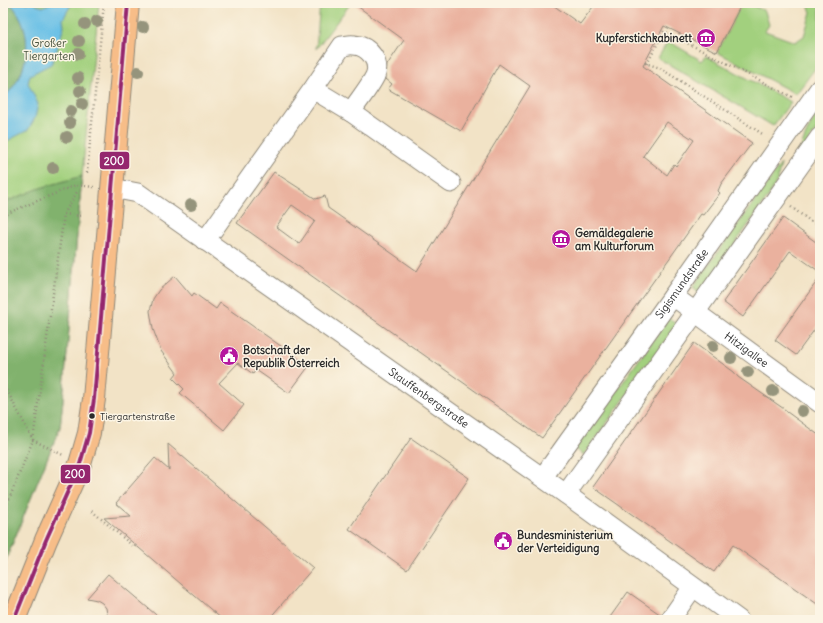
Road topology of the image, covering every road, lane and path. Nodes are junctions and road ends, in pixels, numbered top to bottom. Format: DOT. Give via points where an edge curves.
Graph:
graph roads {
  1 [pos="104,3"];
  2 [pos="128,3"];
  3 [pos="820,88"];
  4 [pos="314,89"];
  5 [pos="798,100"];
  6 [pos="350,112"];
  7 [pos="757,131"];
  8 [pos="820,137"];
  9 [pos="87,173"];
  10 [pos="452,183"];
  11 [pos="103,188"];
  12 [pos="77,192"];
  13 [pos="787,205"];
  14 [pos="64,214"];
  15 [pos="3,215"];
  16 [pos="82,216"];
  17 [pos="820,228"];
  18 [pos="206,241"];
  19 [pos="673,296"];
  20 [pos="696,312"];
  21 [pos="3,383"];
  22 [pos="820,403"];
  23 [pos="33,440"];
  24 [pos="69,458"];
  25 [pos="543,477"];
  26 [pos="566,494"];
  27 [pos="92,511"];
  28 [pos="3,514"];
  29 [pos="136,545"];
  30 [pos="693,587"];
  31 [pos="14,620"];
  32 [pos="670,620"];
  33 [pos="739,620"];
  1 -- 9 [label="path"];
  2 -- 11 [label="main road"];
  3 -- 19 [label="street, Sigismundstraße"];
  4 -- 6 [label="street"];
  4 -- 6 [label="street" via="342,46 354,45 365,49 372,54 376,63 375,75"];
  4 -- 18 [label="street"];
  5 -- 7 [label="path" via="664,30 646,63 660,68"];
  6 -- 10 [label="street"];
  8 -- 20 [label="street"];
  11 -- 15 [label="path" via="76,186"];
  11 -- 18 [label="street, Stauffenbergstraße" via="138,194"];
  11 -- 31 [label="main road" via="94,399 89,433 80,464"];
  12 -- 14 [label="path"];
  13 -- 17 [label="path"];
  14 -- 16 [label="path"];
  14 -- 23 [label="path"];
  18 -- 25 [label="street, Stauffenbergstraße"];
  19 -- 20 [label="street, Hitzigallee"];
  19 -- 25 [label="street, Sigismundstraße"];
  20 -- 22 [label="street, Hitzigallee"];
  20 -- 26 [label="street"];
  21 -- 23 [label="path"];
  23 -- 24 [label="path"];
  23 -- 28 [label="path"];
  25 -- 26 [label="street, Stauffenbergstraße"];
  26 -- 30 [label="street, Stauffenbergstraße"];
  27 -- 29 [label="path" via="134,547"];
  30 -- 32 [label="street"];
  30 -- 33 [label="street, Stauffenbergstraße"];
}
